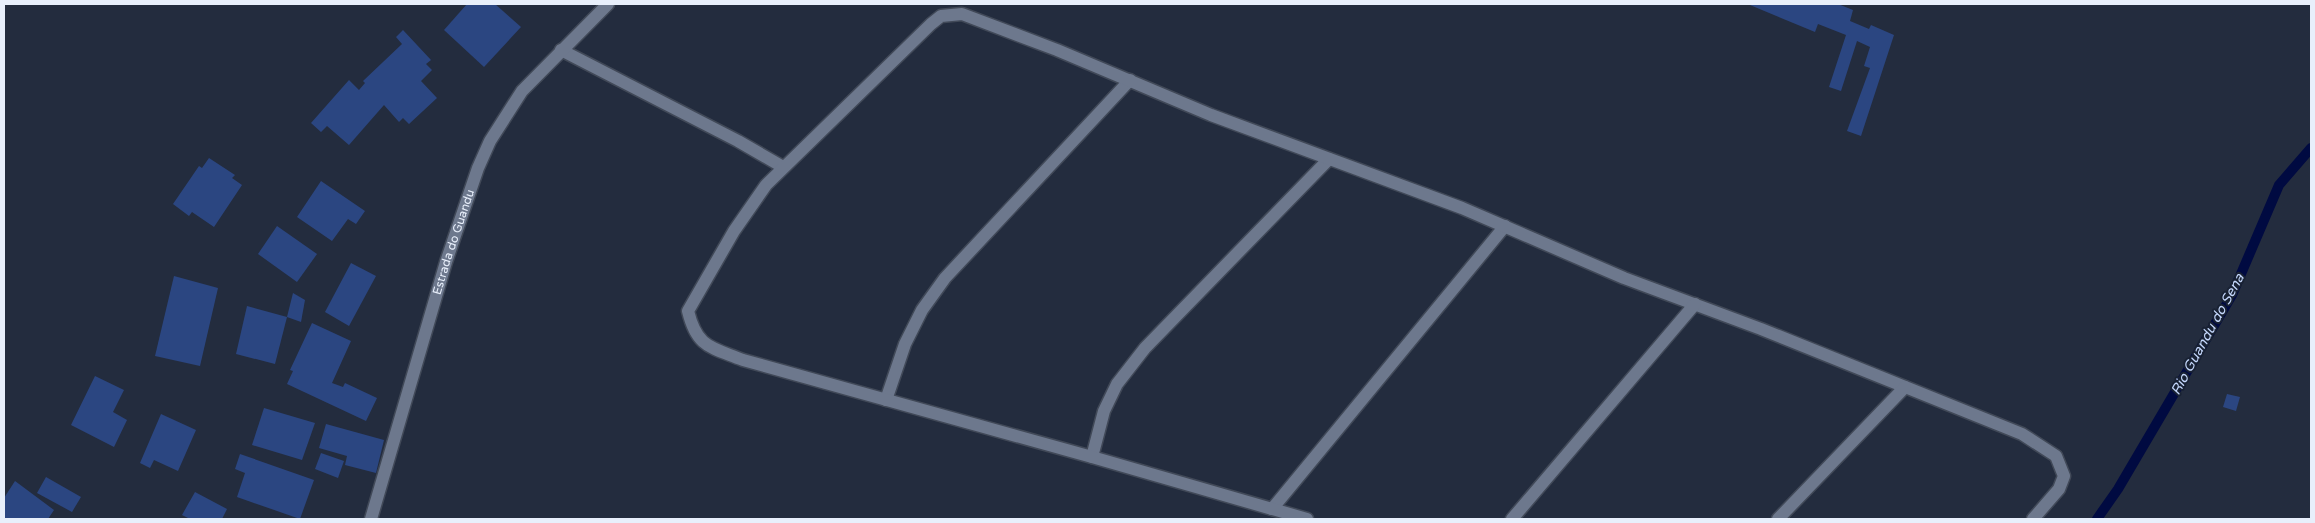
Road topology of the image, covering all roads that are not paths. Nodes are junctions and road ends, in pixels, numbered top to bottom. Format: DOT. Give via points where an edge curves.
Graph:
graph roads {
  1 [pos="608,4"];
  2 [pos="561,50"];
  3 [pos="1130,80"];
  4 [pos="1329,159"];
  5 [pos="783,167"];
  6 [pos="1504,226"];
  7 [pos="1695,304"];
  8 [pos="1905,388"];
  9 [pos="886,400"];
  10 [pos="1092,456"];
  11 [pos="1272,510"];
  12 [pos="371,519"];
  13 [pos="1307,519"];
  14 [pos="1512,519"];
  15 [pos="1778,519"];
  16 [pos="2033,519"];
  1 -- 2 [label="street, Estrada do Guandu"];
  2 -- 5 [label="street"];
  2 -- 12 [label="street, Estrada do Guandu" via="522,91 490,141 478,168 446,262"];
  3 -- 4 [label="street" via="1211,115"];
  3 -- 5 [label="street" via="962,14 942,16"];
  3 -- 9 [label="street" via="945,278 922,310 904,344"];
  4 -- 6 [label="street"];
  4 -- 10 [label="street" via="1145,348 1117,384 1104,411"];
  5 -- 9 [label="street" via="766,185 734,232 688,312 692,329 703,344 743,360"];
  6 -- 7 [label="street" via="1624,278"];
  6 -- 11 [label="street"];
  7 -- 8 [label="street"];
  7 -- 14 [label="street"];
  8 -- 15 [label="street"];
  8 -- 16 [label="street" via="2022,434 2056,456 2064,476 2059,489"];
  9 -- 10 [label="street"];
  10 -- 11 [label="street"];
  11 -- 13 [label="street"];
}
